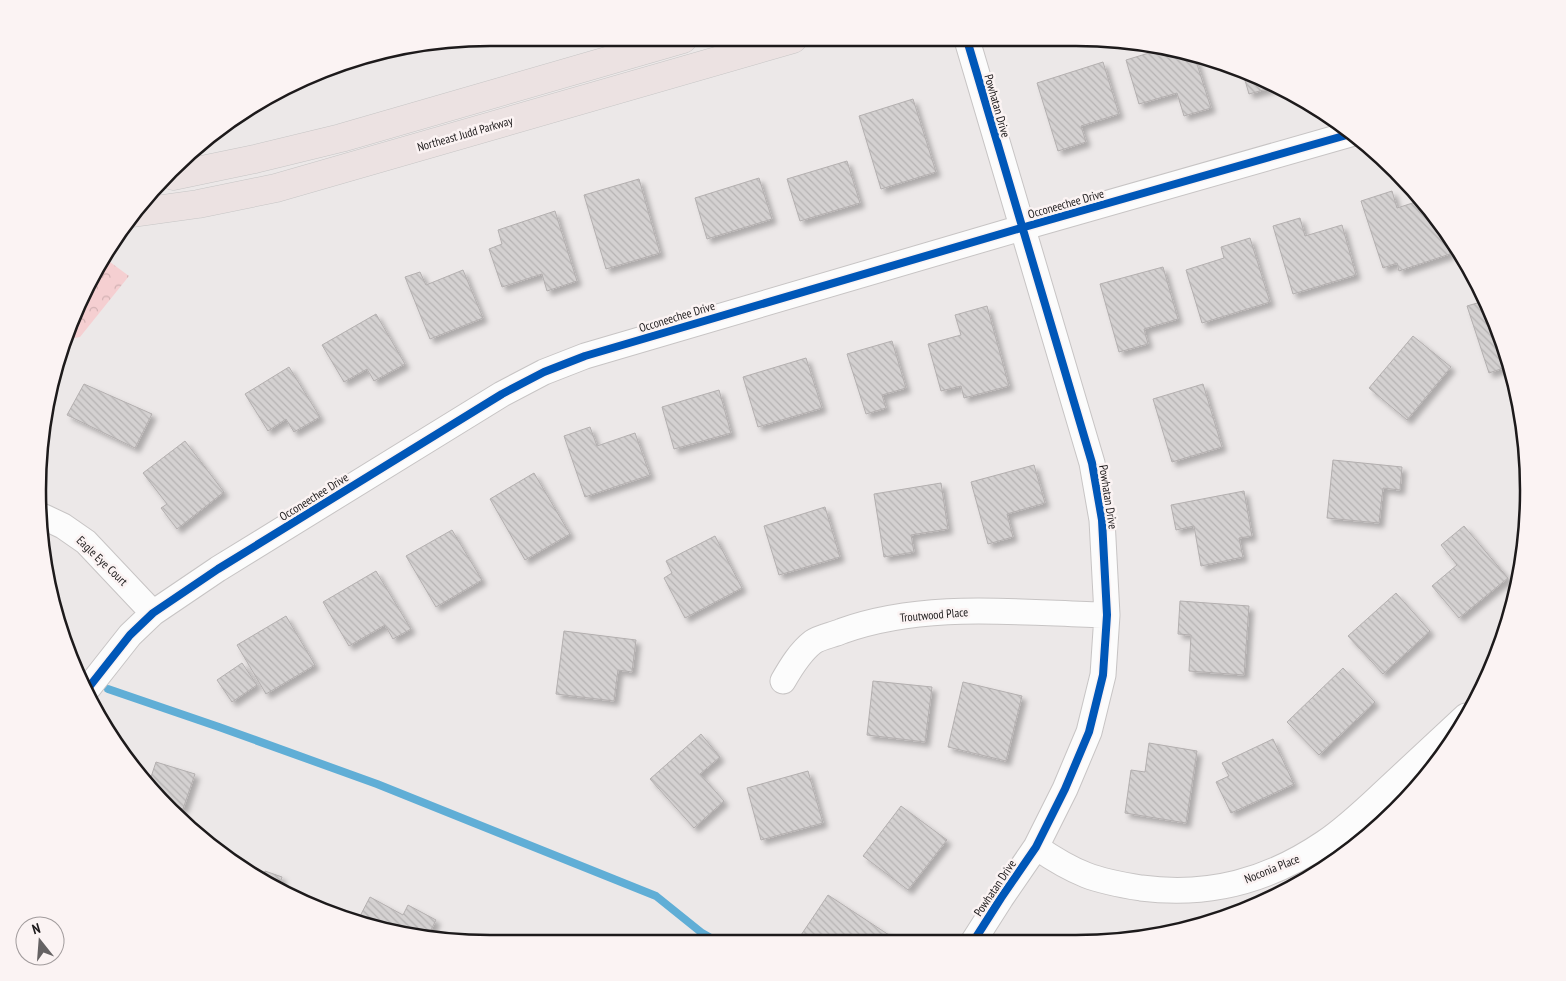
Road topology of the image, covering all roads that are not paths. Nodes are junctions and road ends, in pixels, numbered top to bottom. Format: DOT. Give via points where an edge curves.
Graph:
graph roads {
  1 [pos="659,46"];
  2 [pos="769,46"];
  3 [pos="968,46"];
  4 [pos="1343,136"];
  5 [pos="177,175"];
  6 [pos="145,211"];
  7 [pos="1022,228"];
  8 [pos="47,519"];
  9 [pos="153,613"];
  10 [pos="1107,615"];
  11 [pos="782,681"];
  12 [pos="91,685"];
  13 [pos="1447,733"];
  14 [pos="1036,847"];
  15 [pos="977,935"];
  1 -- 5 [label="highway" via="341,138"];
  2 -- 6 [label="highway, Northeast Judd Parkway" via="276,188"];
  3 -- 7 [label="street, Powhatan Drive"];
  4 -- 7 [label="street, Occoneechee Drive"];
  7 -- 9 [label="street, Occoneechee Drive" via="594,353 544,372 502,394 218,569"];
  7 -- 10 [label="street, Powhatan Drive" via="1092,463 1102,520"];
  8 -- 9 [label="street, Eagle Eye Court" via="86,542"];
  9 -- 12 [label="street, Occoneechee Drive" via="130,635"];
  10 -- 11 [label="street, Troutwood Place" via="974,611 918,614 859,625 814,641"];
  10 -- 14 [label="street, Powhatan Drive" via="1103,675 1089,732"];
  13 -- 14 [label="street, Noconia Place" via="1356,818 1325,842 1291,864 1220,888 1168,891 1112,884 1079,872"];
  14 -- 15 [label="street, Powhatan Drive"];
}
